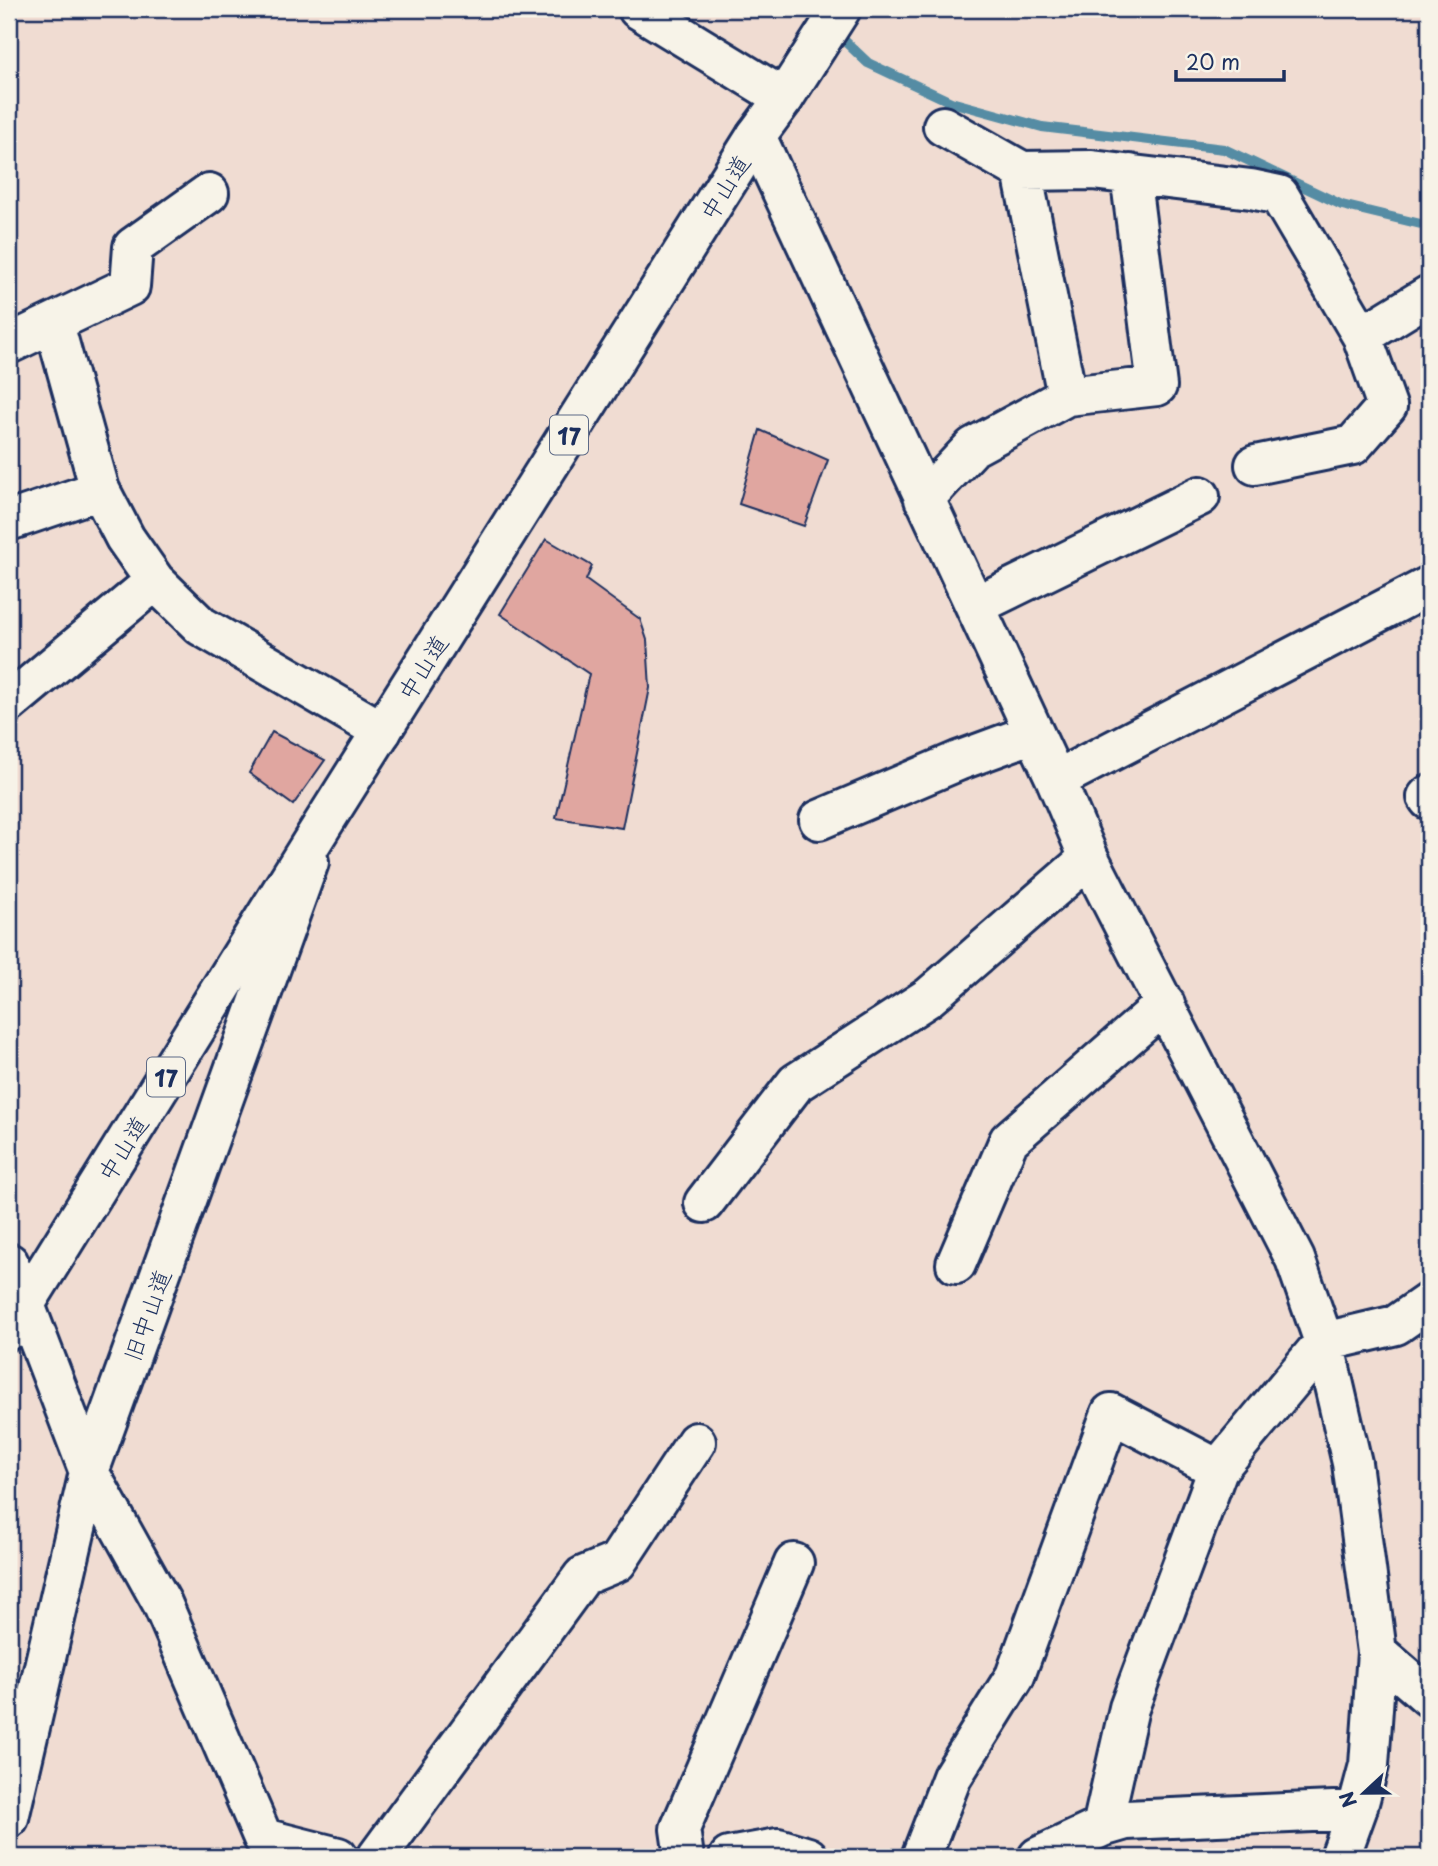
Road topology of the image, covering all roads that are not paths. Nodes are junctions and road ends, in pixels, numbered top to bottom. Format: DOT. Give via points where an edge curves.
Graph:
graph roads {
  1 [pos="638,9"];
  2 [pos="841,9"];
  3 [pos="784,98"];
  4 [pos="943,126"];
  5 [pos="756,136"];
  6 [pos="1022,171"];
  7 [pos="1130,174"];
  8 [pos="209,193"];
  9 [pos="1429,295"];
  10 [pos="54,324"];
  11 [pos="1362,336"];
  12 [pos="9,344"];
  13 [pos="1067,396"];
  14 [pos="1255,465"];
  15 [pos="100,490"];
  16 [pos="1200,496"];
  17 [pos="924,499"];
  18 [pos="9,521"];
  19 [pos="155,581"];
  20 [pos="1429,586"];
  21 [pos="975,606"];
  22 [pos="9,703"];
  23 [pos="382,731"];
  24 [pos="1034,733"];
  25 [pos="1056,780"];
  26 [pos="818,820"];
  27 [pos="323,824"];
  28 [pos="1089,858"];
  29 [pos="1165,1004"];
  30 [pos="704,1203"];
  31 [pos="9,1263"];
  32 [pos="956,1265"];
  33 [pos="1429,1302"];
  34 [pos="17,1316"];
  35 [pos="1324,1342"];
  36 [pos="696,1442"];
  37 [pos="1218,1469"];
  38 [pos="89,1472"];
  39 [pos="794,1563"];
  40 [pos="1377,1652"];
  41 [pos="1429,1697"];
  42 [pos="1357,1810"];
  43 [pos="9,1818"];
  44 [pos="1102,1827"];
  45 [pos="338,1857"];
  46 [pos="377,1857"];
  47 [pos="684,1857"];
  48 [pos="729,1857"];
  49 [pos="808,1857"];
  50 [pos="921,1857"];
  51 [pos="1038,1857"];
  52 [pos="1340,1857"];
  1 -- 3 [label="main road"];
  2 -- 3 [label="main road, 中山道 / 17"];
  3 -- 5 [label="main road, 中山道 / 17"];
  4 -- 6 [label="main road"];
  5 -- 17 [label="main road"];
  5 -- 23 [label="main road, 中山道 / 17"];
  6 -- 7 [label="main road"];
  6 -- 13 [label="main road"];
  7 -- 11 [label="main road" via="1279,195"];
  7 -- 13 [label="main road" via="1157,386"];
  8 -- 10 [label="main road" via="134,247 130,286"];
  9 -- 11 [label="main road"];
  10 -- 12 [label="main road"];
  10 -- 15 [label="main road"];
  11 -- 14 [label="main road" via="1387,406 1353,445"];
  13 -- 17 [label="main road" via="974,447"];
  15 -- 18 [label="main road"];
  15 -- 19 [label="main road"];
  16 -- 21 [label="main road"];
  17 -- 21 [label="main road"];
  19 -- 22 [label="main road"];
  19 -- 23 [label="main road" via="201,626"];
  20 -- 25 [label="main road"];
  21 -- 24 [label="main road"];
  23 -- 27 [label="main road, 中山道 / 17"];
  24 -- 25 [label="main road"];
  24 -- 26 [label="main road"];
  25 -- 28 [label="main road"];
  27 -- 34 [label="main road, 中山道 / 17"];
  27 -- 38 [label="main road, 旧中山道"];
  28 -- 29 [label="main road"];
  28 -- 30 [label="main road" via="929,997 796,1083"];
  29 -- 32 [label="main road" via="1009,1140"];
  29 -- 35 [label="main road" via="1295,1259"];
  31 -- 34 [label="main road"];
  33 -- 35 [label="main road" via="1396,1325"];
  34 -- 38 [label="main road"];
  35 -- 37 [label="main road"];
  35 -- 40 [label="main road" via="1352,1463"];
  36 -- 46 [label="main road" via="617,1562 583,1576"];
  37 -- 44 [label="main road" via="1129,1708"];
  37 -- 50 [label="main road" via="1111,1413 1015,1676 952,1777"];
  38 -- 43 [label="main road, 旧中山道"];
  38 -- 45 [label="main road" via="162,1603 263,1838"];
  39 -- 47 [label="main road" via="680,1829"];
  40 -- 41 [label="main road"];
  40 -- 42 [label="main road" via="1369,1765"];
  42 -- 44 [label="main road" via="1126,1819"];
  42 -- 52 [label="main road"];
  44 -- 51 [label="main road"];
  48 -- 49 [label="main road" via="778,1848"];
}
